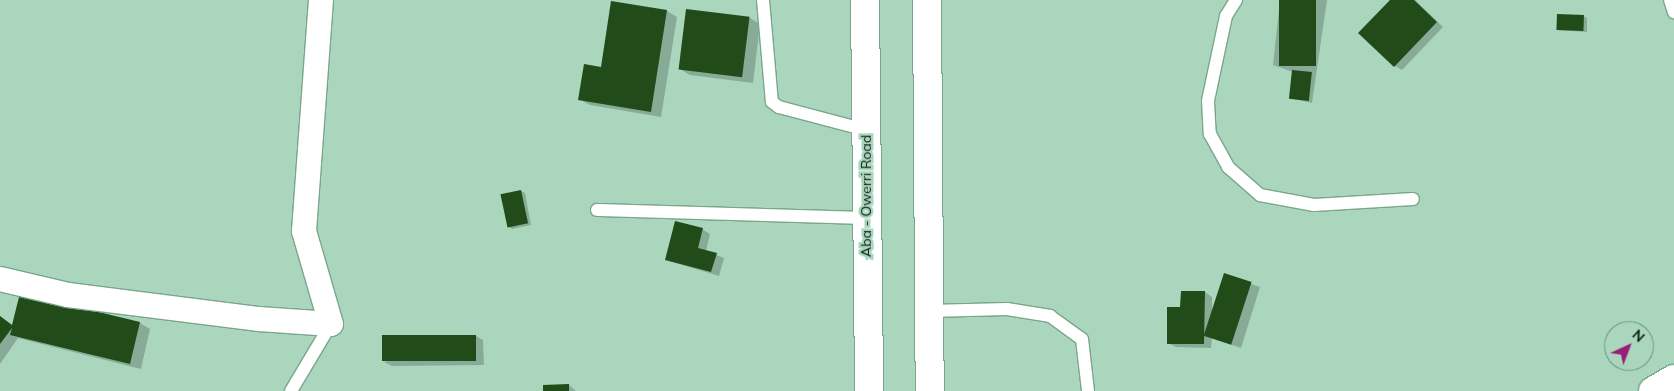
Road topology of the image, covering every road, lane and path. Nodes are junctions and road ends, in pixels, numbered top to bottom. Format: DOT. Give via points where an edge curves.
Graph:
graph roads {
  1 [pos="321,0"];
  2 [pos="762,0"];
  3 [pos="866,0"];
  4 [pos="927,0"];
  5 [pos="1236,0"];
  6 [pos="1670,0"];
  7 [pos="1674,12"];
  8 [pos="866,130"];
  9 [pos="1413,199"];
  10 [pos="597,210"];
  11 [pos="867,218"];
  12 [pos="0,280"];
  13 [pos="929,311"];
  14 [pos="331,324"];
  15 [pos="1674,379"];
  16 [pos="292,391"];
  17 [pos="869,391"];
  18 [pos="930,391"];
  19 [pos="1088,391"];
  20 [pos="1653,391"];
  1 -- 14 [label="street" via="304,232"];
  2 -- 8 [label="lane" via="772,102 779,107"];
  3 -- 8 [label="main road, Aba - Owerri Road"];
  4 -- 13 [label="main road"];
  5 -- 9 [label="lane" via="1226,16 1208,101 1210,134 1228,167 1260,195 1314,205"];
  6 -- 7 [label="lane"];
  8 -- 11 [label="main road, Aba - Owerri Road"];
  10 -- 11 [label="lane"];
  11 -- 17 [label="main road, Aba - Owerri Road"];
  12 -- 14 [label="street" via="68,294 259,319"];
  13 -- 18 [label="main road"];
  13 -- 19 [label="lane" via="1007,309 1050,316 1082,339"];
  14 -- 16 [label="lane"];
  15 -- 20 [label="main road"];
}
